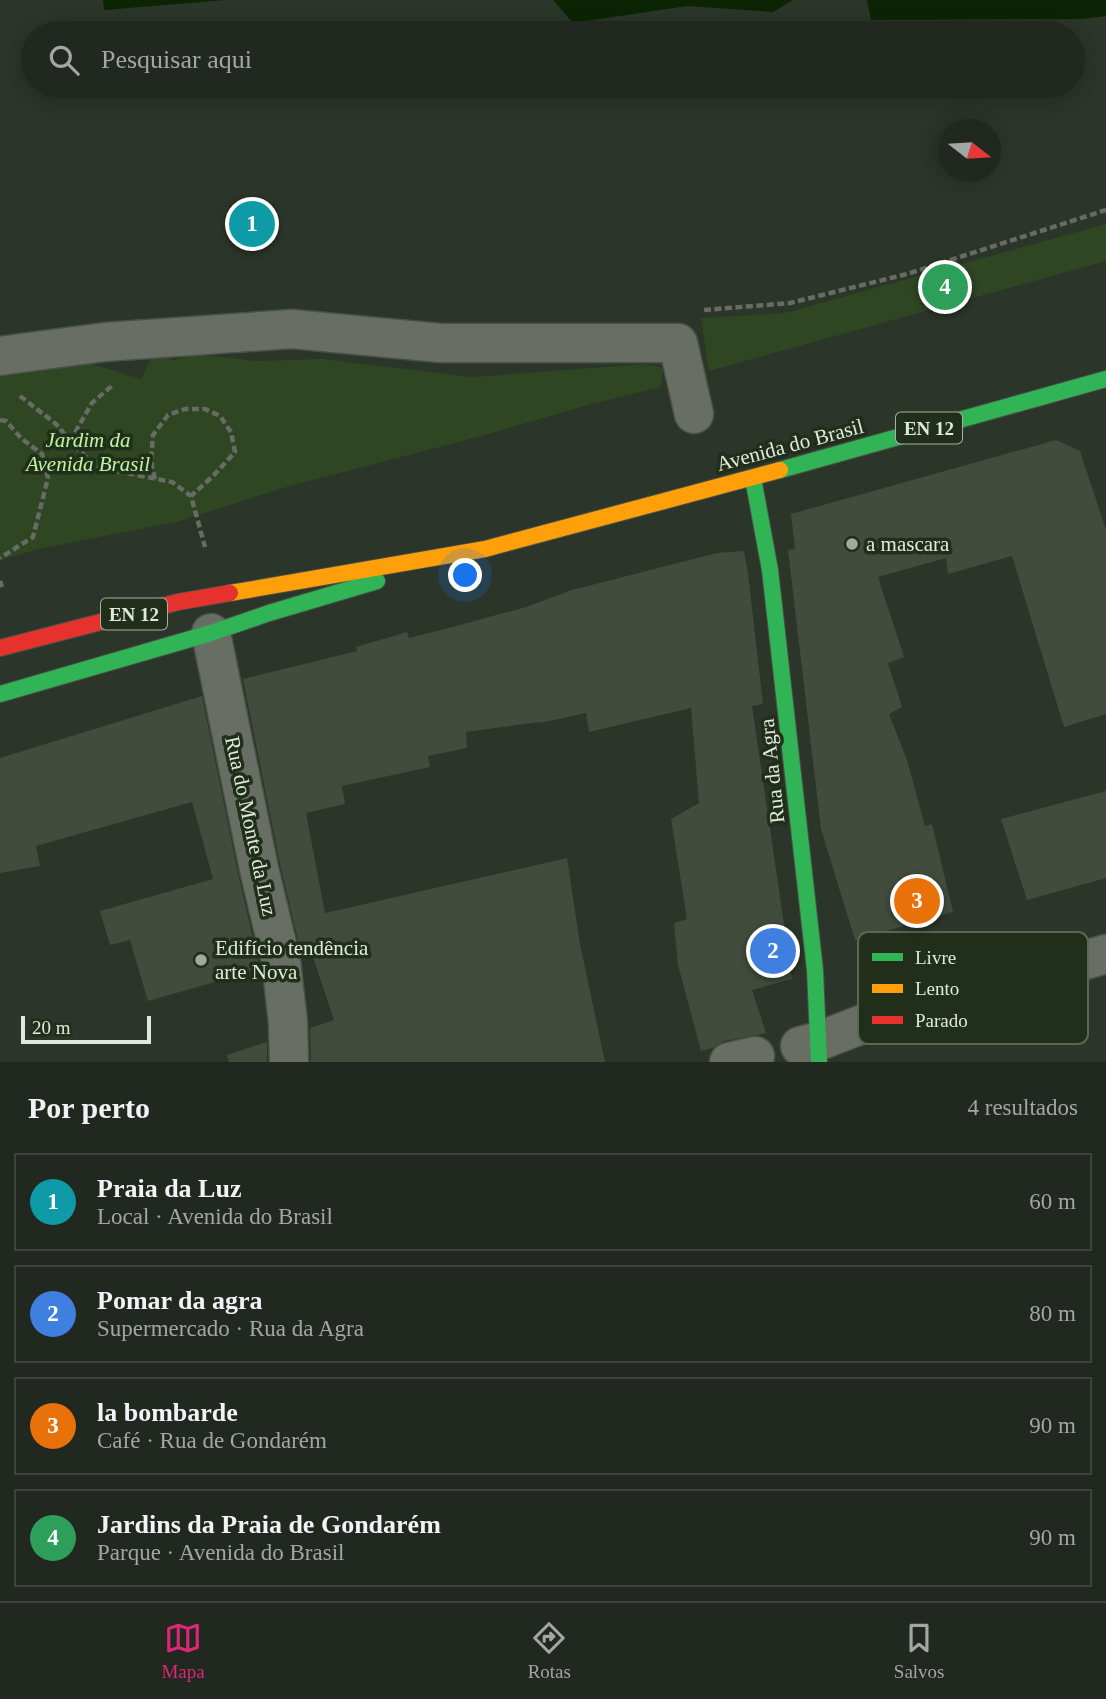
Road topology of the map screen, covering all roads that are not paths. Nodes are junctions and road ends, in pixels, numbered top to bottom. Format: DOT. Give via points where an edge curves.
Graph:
graph roads {
  1 [pos="0,356"];
  2 [pos="1106,379"];
  3 [pos="694,414"];
  4 [pos="753,478"];
  5 [pos="485,549"];
  6 [pos="211,633"];
  7 [pos="0,648"];
  8 [pos="0,694"];
  9 [pos="1106,954"];
  10 [pos="1088,959"];
  11 [pos="858,1028"];
  12 [pos="813,1050"];
  13 [pos="289,1062"];
  1 -- 3 [label="street" via="105,342 292,330 440,343 678,343"];
  2 -- 4 [label="main road, Avenida do Brasil / EN 12"];
  4 -- 5 [label="main road, Avenida do Brasil / EN 12"];
  4 -- 12 [label="main road, Rua da Agra" via="770,570 813,956"];
  5 -- 6 [label="main road, Avenida do Brasil"];
  5 -- 7 [label="main road, Avenida do Brasil / EN 12" via="178,602"];
  6 -- 8 [label="main road, Avenida do Brasil"];
  6 -- 13 [label="street, Rua do Monte da Luz" via="281,961"];
  9 -- 10 [label="street"];
  11 -- 12 [label="street"];
}
